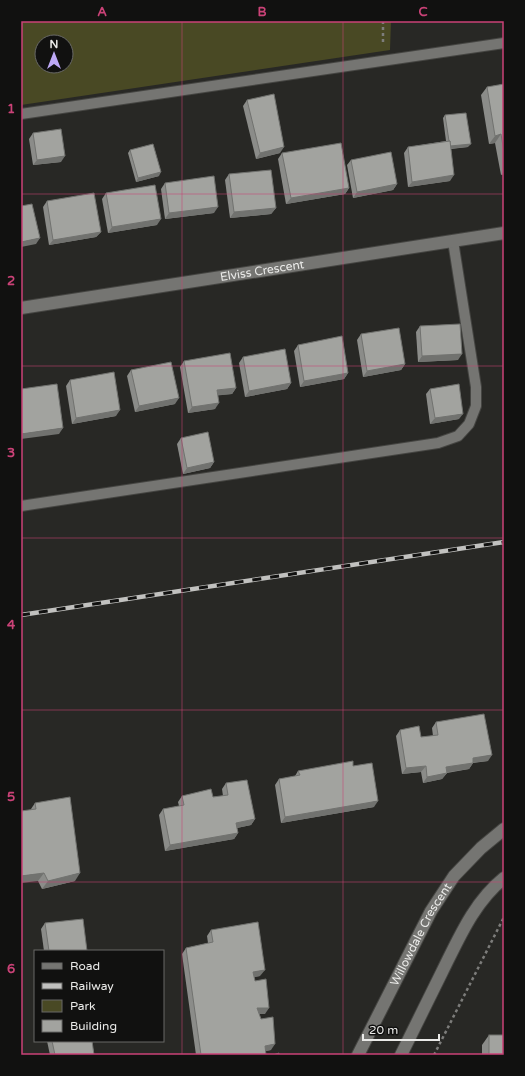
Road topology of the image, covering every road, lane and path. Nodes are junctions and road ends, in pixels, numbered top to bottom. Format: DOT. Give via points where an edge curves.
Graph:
graph roads {
  1 [pos="504,43"];
  2 [pos="21,114"];
  3 [pos="504,233"];
  4 [pos="453,241"];
  5 [pos="21,308"];
  6 [pos="21,506"];
  7 [pos="504,829"];
  8 [pos="504,878"];
  9 [pos="504,917"];
  10 [pos="358,1055"];
  11 [pos="401,1055"];
  12 [pos="434,1055"];
  1 -- 2 [label="lane"];
  3 -- 4 [label="street, Elviss Crescent"];
  4 -- 5 [label="street, Elviss Crescent"];
  4 -- 6 [label="lane" via="476,387 476,406 469,424 458,436 438,443"];
  7 -- 10 [label="street, Willowdale Crescent" via="454,876 431,911"];
  8 -- 11 [label="street" via="493,887 463,928"];
  9 -- 12 [label="path"];
}
